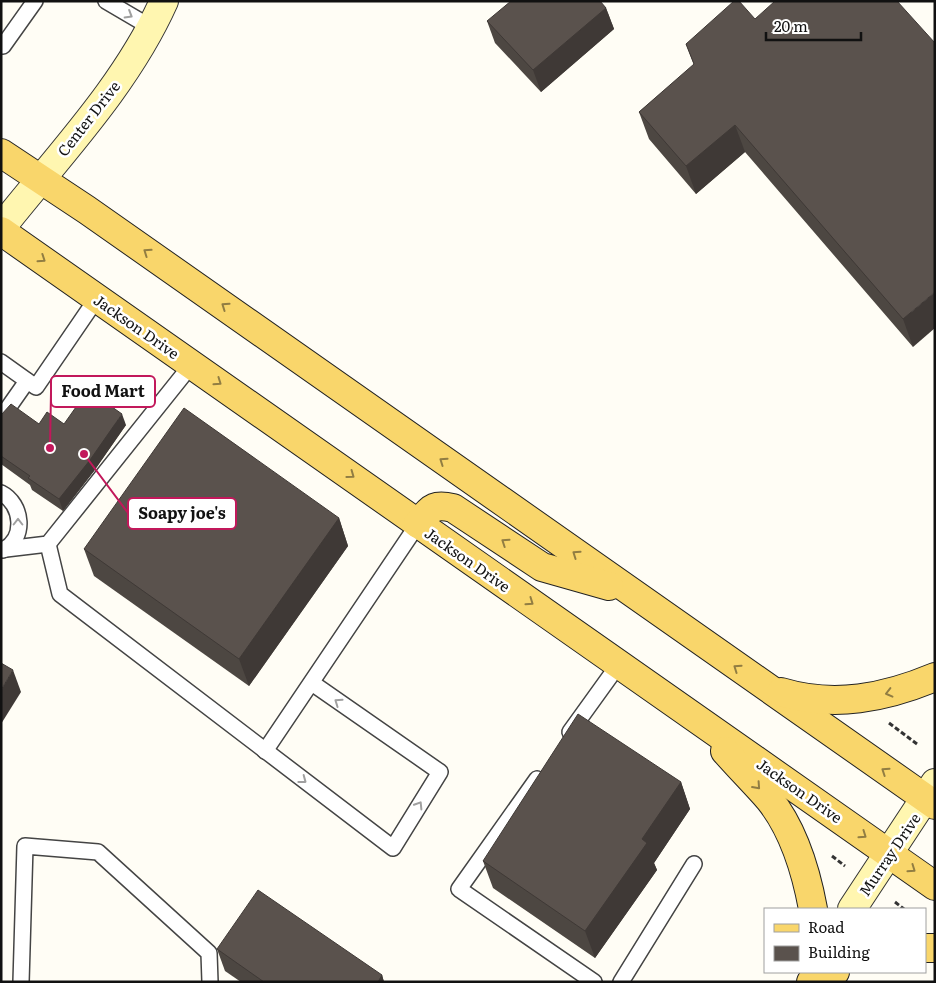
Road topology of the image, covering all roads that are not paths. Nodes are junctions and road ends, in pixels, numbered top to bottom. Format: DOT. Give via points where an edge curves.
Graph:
graph roads {
  1 [pos="35,1"];
  2 [pos="106,1"];
  3 [pos="164,1"];
  4 [pos="152,28"];
  5 [pos="1,44"];
  6 [pos="1,153"];
  7 [pos="41,178"];
  8 [pos="1,230"];
  9 [pos="97,298"];
  10 [pos="1,362"];
  11 [pos="192,364"];
  12 [pos="27,381"];
  13 [pos="1,418"];
  14 [pos="1,494"];
  15 [pos="418,524"];
  16 [pos="48,544"];
  17 [pos="4,550"];
  18 [pos="630,592"];
  19 [pos="619,664"];
  20 [pos="935,677"];
  21 [pos="312,683"];
  22 [pos="764,686"];
  23 [pos="688,711"];
  24 [pos="561,745"];
  25 [pos="264,751"];
  26 [pos="544,769"];
  27 [pos="932,795"];
  28 [pos="889,853"];
  29 [pos="694,864"];
  30 [pos="935,886"];
  31 [pos="813,908"];
  32 [pos="853,908"];
  33 [pos="833,973"];
  34 [pos="21,982"];
  35 [pos="210,982"];
  36 [pos="594,982"];
  37 [pos="621,982"];
  38 [pos="812,982"];
  1 -- 5 [label="lane" via="4,46"];
  2 -- 4 [label="lane, one-way"];
  3 -- 4 [label="main road, Center Drive"];
  4 -- 7 [label="main road, Center Drive" via="80,133"];
  6 -- 7 [label="main road"];
  7 -- 8 [label="main road, Center Drive"];
  18 -- 7 [label="main road, one-way"];
  8 -- 9 [label="main road, Jackson Drive, one-way"];
  9 -- 11 [label="main road, Jackson Drive"];
  9 -- 12 [label="lane" via="36,387"];
  10 -- 12 [label="lane"];
  11 -- 15 [label="main road, Jackson Drive, one-way"];
  11 -- 16 [label="lane"];
  12 -- 13 [label="lane"];
  17 -- 14 [label="lane, one-way" via="19,528 19,516 15,505"];
  18 -- 15 [label="main road, one-way" via="542,567 453,508 439,505 431,508"];
  15 -- 19 [label="main road, Jackson Drive, one-way"];
  15 -- 21 [label="lane"];
  16 -- 17 [label="lane"];
  16 -- 25 [label="lane" via="60,594"];
  22 -- 18 [label="main road, one-way"];
  19 -- 23 [label="main road, Jackson Drive"];
  19 -- 24 [label="lane"];
  20 -- 22 [label="main road, one-way" via="909,688 837,701 805,699"];
  21 -- 25 [label="lane"];
  25 -- 21 [label="lane, one-way" via="393,848 440,772"];
  27 -- 22 [label="main road, one-way"];
  23 -- 28 [label="main road, Jackson Drive, one-way"];
  23 -- 31 [label="main road, one-way" via="770,801 794,842 808,881"];
  26 -- 36 [label="lane" via="459,889"];
  27 -- 28 [label="main road, Murray Drive"];
  28 -- 30 [label="main road, Jackson Drive, one-way"];
  28 -- 32 [label="main road, Murray Drive"];
  29 -- 37 [label="lane"];
  33 -- 38 [label="main road"];
  34 -- 35 [label="lane" via="25,846 98,852 209,954"];
}
